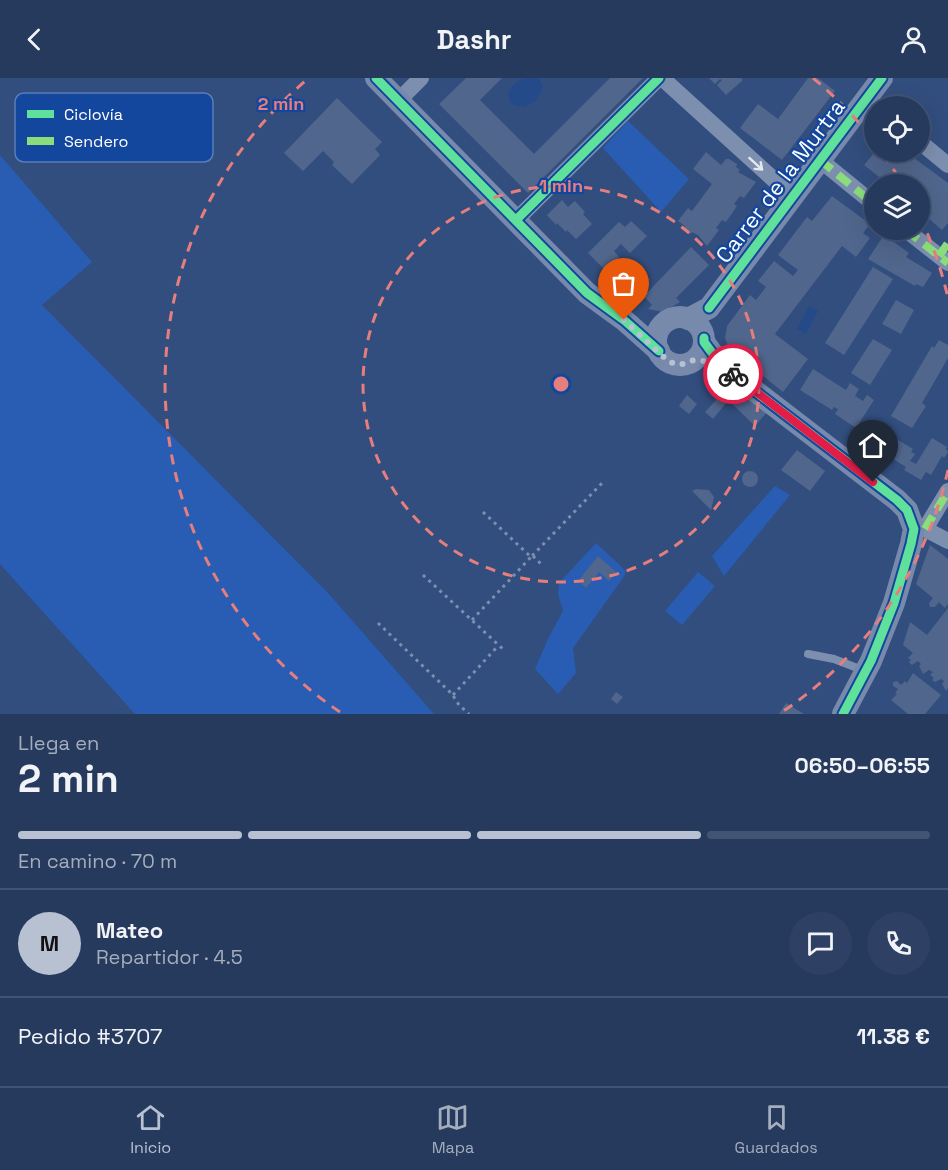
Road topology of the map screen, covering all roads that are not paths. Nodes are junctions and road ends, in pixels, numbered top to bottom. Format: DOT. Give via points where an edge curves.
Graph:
graph roads {
  1 [pos="376,78"];
  2 [pos="421,78"];
  3 [pos="661,78"];
  4 [pos="882,78"];
  5 [pos="873,96"];
  6 [pos="398,101"];
  7 [pos="864,110"];
  8 [pos="930,150"];
  9 [pos="820,160"];
  10 [pos="948,165"];
  11 [pos="864,196"];
  12 [pos="793,197"];
  13 [pos="517,219"];
  14 [pos="922,240"];
  15 [pos="945,254"];
  16 [pos="709,308"];
  17 [pos="688,319"];
  18 [pos="624,320"];
  19 [pos="664,324"];
  20 [pos="701,347"];
  21 [pos="659,351"];
  22 [pos="948,491"];
  23 [pos="920,529"];
  24 [pos="948,541"];
  25 [pos="808,654"];
  26 [pos="865,671"];
  27 [pos="843,714"];
  1 -- 6 [label="street"];
  2 -- 6 [label="street"];
  3 -- 12 [label="street, one-way"];
  3 -- 13 [label="street"];
  4 -- 5 [label="street, Carrer de la Murtra"];
  6 -- 13 [label="street"];
  7 -- 9 [label="street, Carrer de la Murtra"];
  8 -- 10 [label="street"];
  9 -- 11 [label="street"];
  9 -- 12 [label="street, Carrer de la Murtra"];
  12 -- 16 [label="street, Carrer de la Murtra"];
  13 -- 18 [label="street" via="587,293"];
  14 -- 15 [label="street"];
  16 -- 17 [label="street, Carrer de la Murtra"];
  16 -- 20 [label="street, Carrer de la Murtra"];
  17 -- 19 [label="street" via="677,317"];
  17 -- 20 [label="street" via="698,325"];
  18 -- 19 [label="street"];
  18 -- 21 [label="street"];
  19 -- 21 [label="street" via="657,337"];
  20 -- 21 [label="street" via="683,364 666,360"];
  20 -- 23 [label="street" via="897,500"];
  22 -- 23 [label="street"];
  23 -- 24 [label="street"];
  23 -- 26 [label="street"];
  25 -- 26 [label="lane"];
  26 -- 27 [label="street"];
}
